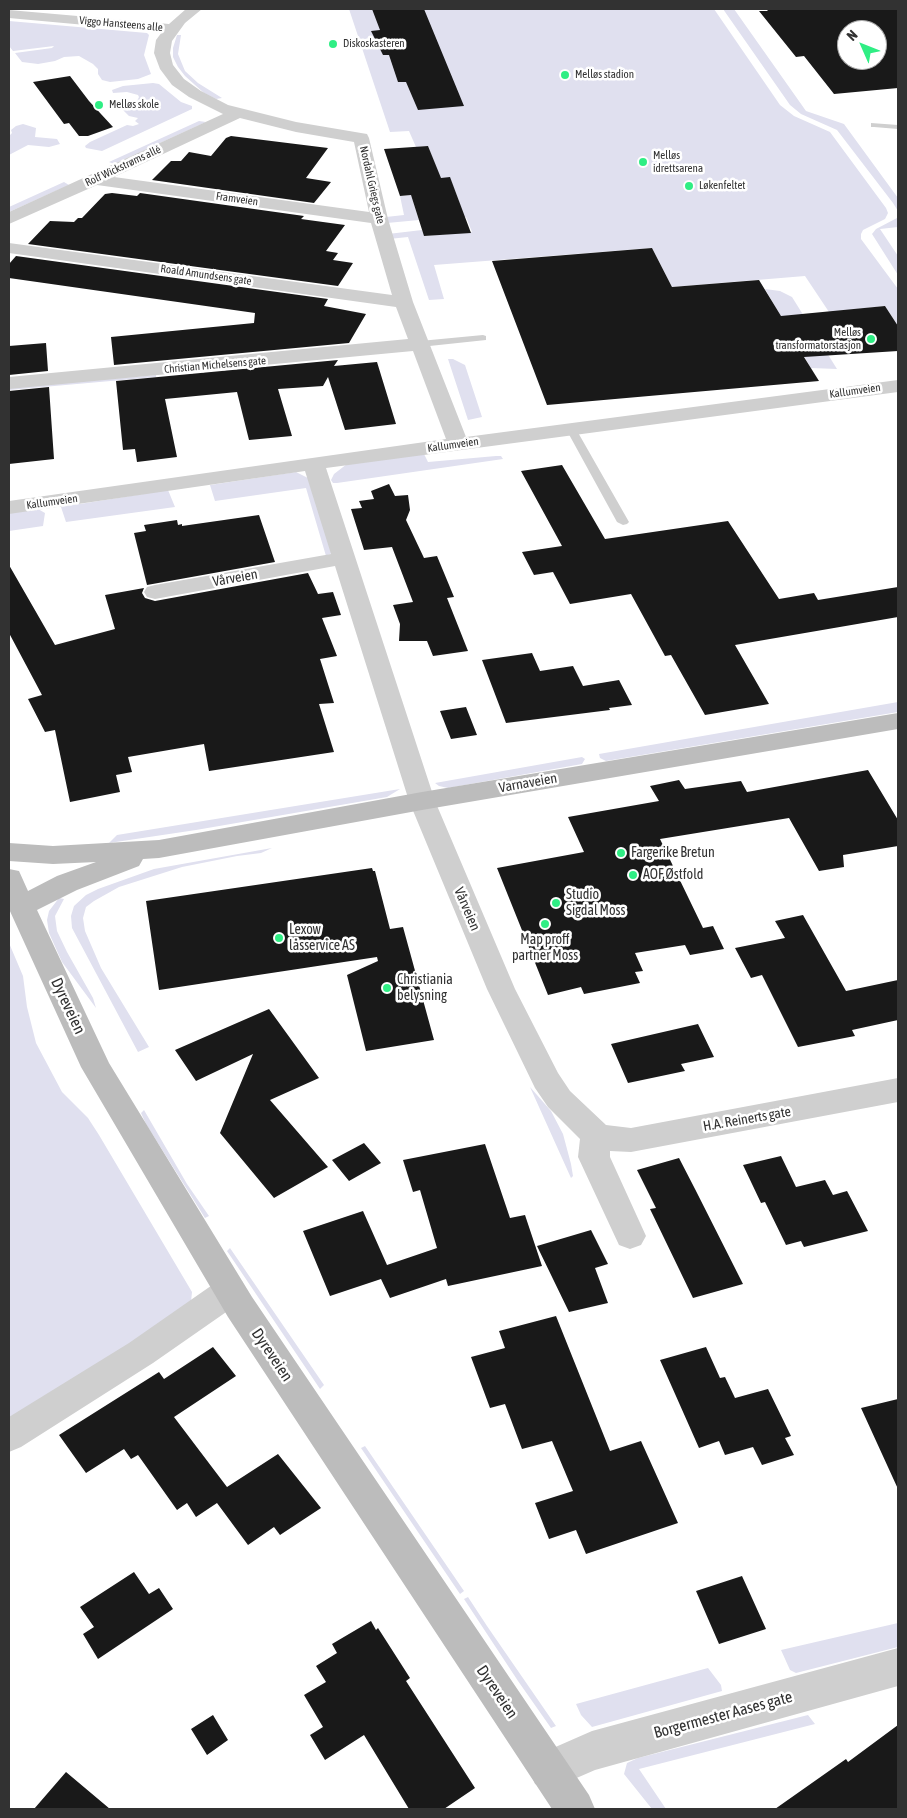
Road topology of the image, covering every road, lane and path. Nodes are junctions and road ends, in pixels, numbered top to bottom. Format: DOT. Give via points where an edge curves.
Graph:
graph roads {
  1 [pos="54,9"];
  2 [pos="195,9"];
  3 [pos="9,14"];
  4 [pos="176,24"];
  5 [pos="230,110"];
  6 [pos="874,124"];
  7 [pos="898,127"];
  8 [pos="94,179"];
  9 [pos="9,203"];
  10 [pos="9,219"];
  11 [pos="379,219"];
  12 [pos="9,248"];
  13 [pos="404,302"];
  14 [pos="483,338"];
  15 [pos="420,344"];
  16 [pos="9,384"];
  17 [pos="898,386"];
  18 [pos="571,429"];
  19 [pos="458,444"];
  20 [pos="314,464"];
  21 [pos="9,508"];
  22 [pos="623,522"];
  23 [pos="344,558"];
  24 [pos="155,592"];
  25 [pos="898,721"];
  26 [pos="422,801"];
  27 [pos="159,849"];
  28 [pos="9,852"];
  29 [pos="15,892"];
  30 [pos="898,1090"];
  31 [pos="596,1135"];
  32 [pos="630,1236"];
  33 [pos="230,1291"];
  34 [pos="9,1436"];
  35 [pos="898,1667"];
  36 [pos="549,1770"];
  37 [pos="575,1809"];
  1 -- 4 [label="street, Viggo Hansteens alle"];
  2 -- 4 [label="street, Nordahl Griegs gate"];
  3 -- 4 [label="street, Viggo Hansteens alle"];
  4 -- 5 [label="street, Nordahl Griegs gate" via="164,40 164,66 195,94"];
  5 -- 8 [label="street, Rolf Wickstrøms allé"];
  5 -- 9 [label="street, Rolf Wickstrøms allé"];
  5 -- 11 [label="street, Nordahl Griegs gate" via="296,127 361,138"];
  6 -- 7 [label="lane"];
  8 -- 10 [label="street, Rolf Wickstrøms allé"];
  8 -- 11 [label="street, Framveien"];
  11 -- 13 [label="street, Nordahl Griegs gate"];
  12 -- 13 [label="street, Roald Amundsens gate"];
  13 -- 15 [label="street, Nordahl Griegs gate"];
  14 -- 15 [label="lane"];
  15 -- 16 [label="street, Christian Michelsens gate"];
  15 -- 19 [label="street, Nordahl Griegs gate"];
  17 -- 18 [label="street, Kallumveien"];
  18 -- 19 [label="street, Kallumveien"];
  18 -- 22 [label="lane"];
  19 -- 20 [label="street, Kallumveien"];
  20 -- 21 [label="street, Kallumveien"];
  20 -- 23 [label="street, Vårveien"];
  23 -- 24 [label="street, Vårveien"];
  23 -- 26 [label="street, Vårveien"];
  25 -- 26 [label="street, Varnaveien"];
  26 -- 27 [label="street, Varnaveien"];
  26 -- 31 [label="street, Vårveien" via="501,989 534,1057 559,1099"];
  27 -- 28 [label="street" via="53,855"];
  27 -- 29 [label="street" via="67,883"];
  29 -- 33 [label="street, Dyreveien" via="96,1067"];
  30 -- 31 [label="street, H.A. Reinerts gate" via="631,1140"];
  31 -- 32 [label="street" via="594,1157"];
  33 -- 34 [label="street" via="141,1353"];
  33 -- 36 [label="street, Dyreveien"];
  35 -- 36 [label="street, Borgermester Aases gate" via="592,1751"];
  36 -- 37 [label="street, Dyreveien"];
}
